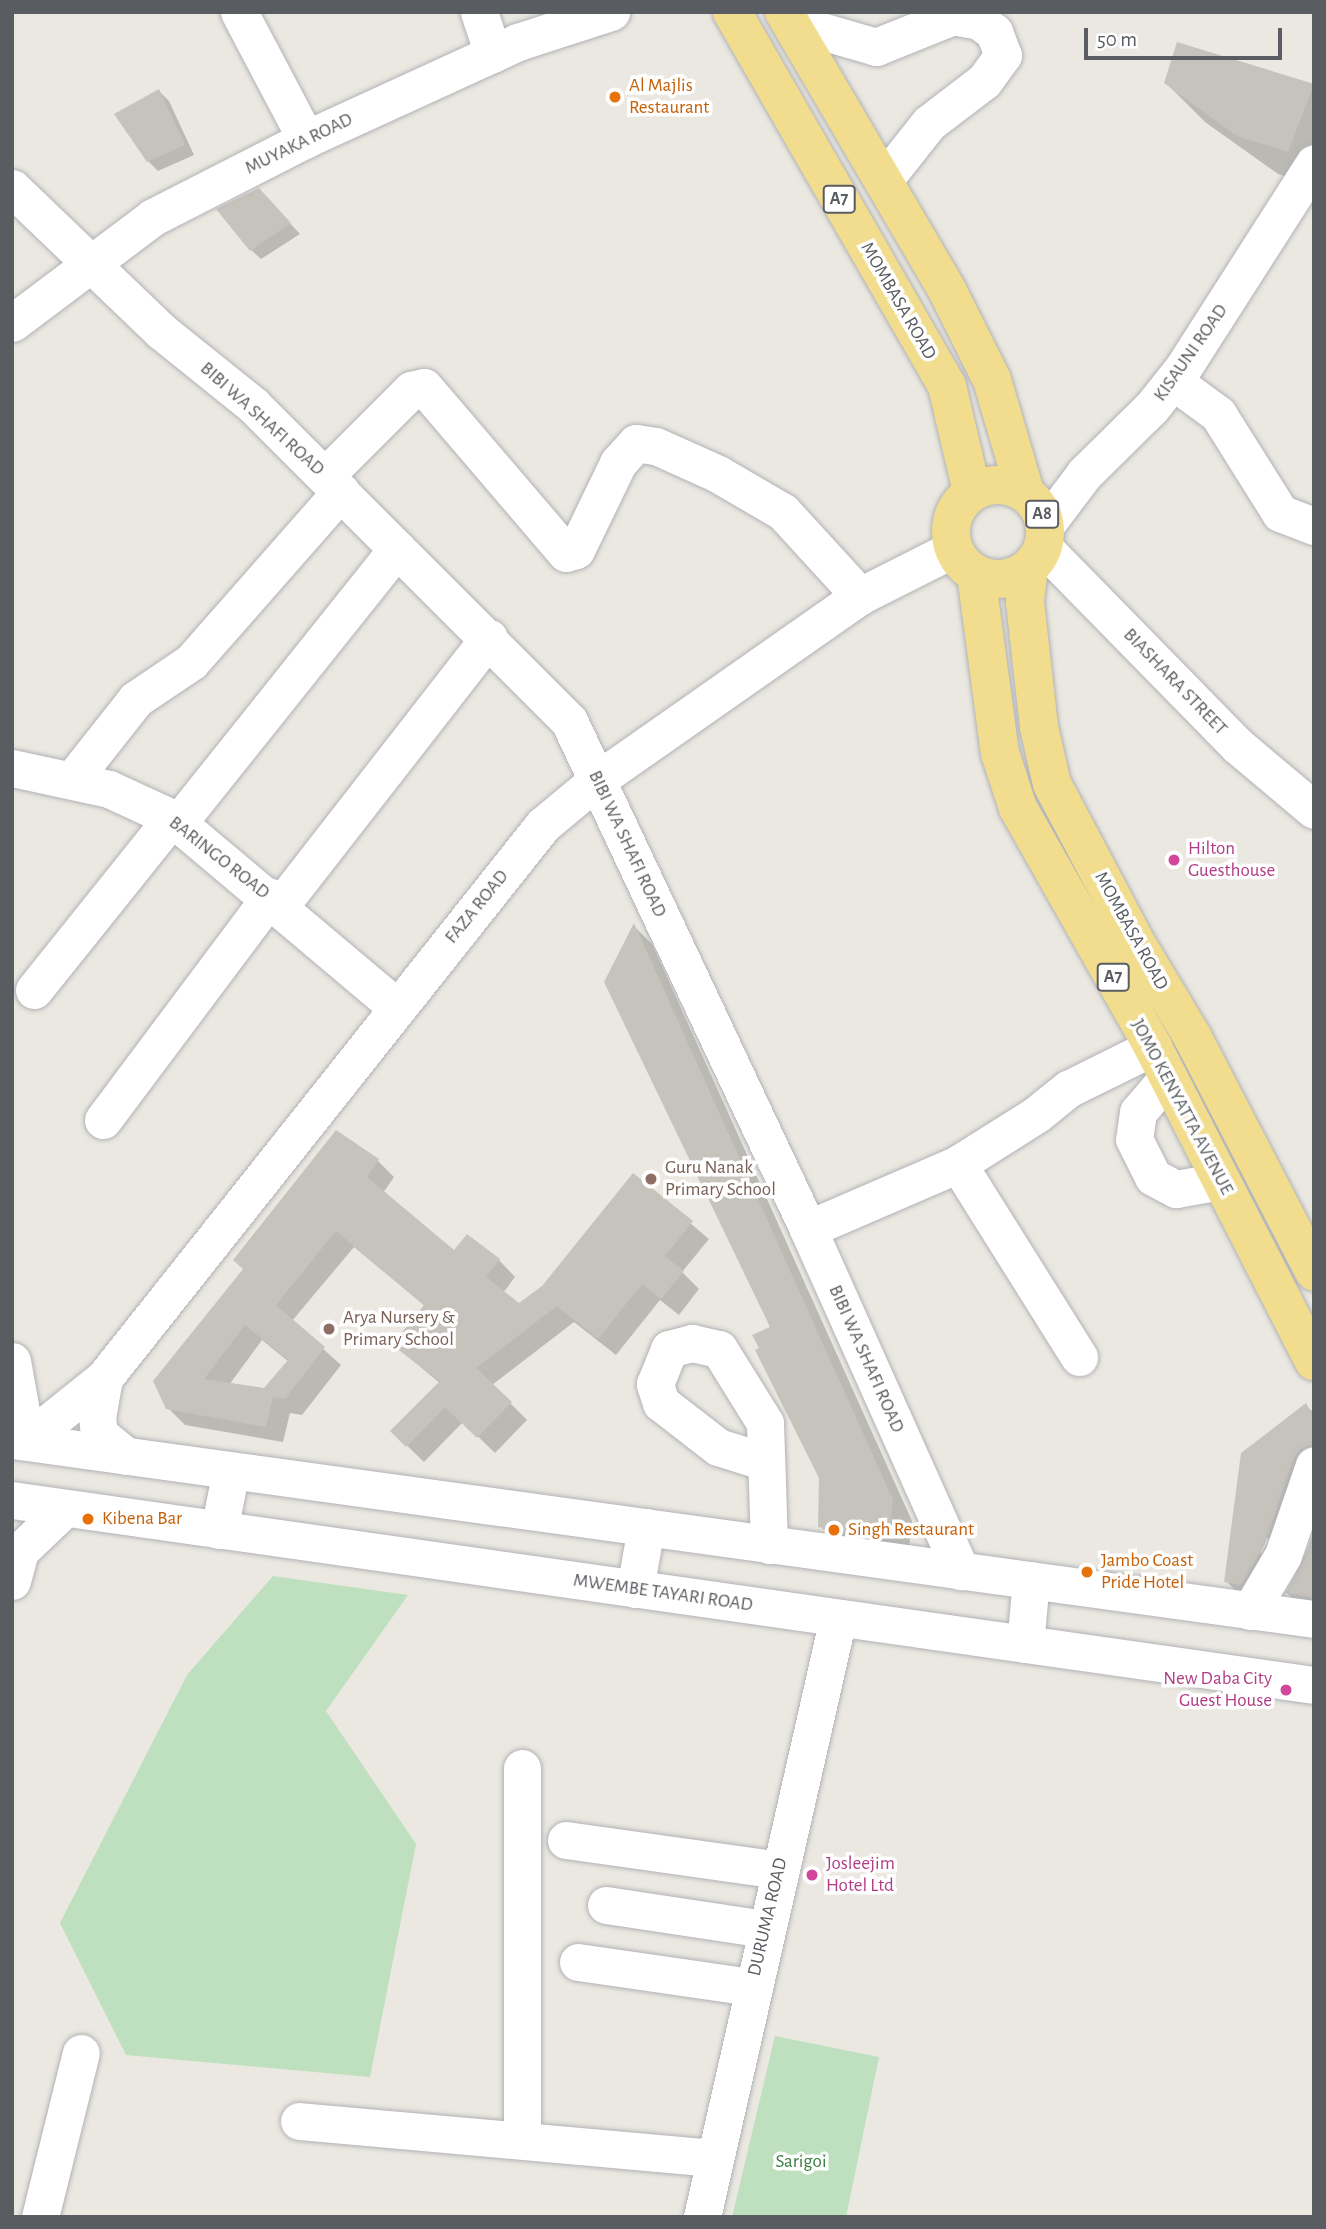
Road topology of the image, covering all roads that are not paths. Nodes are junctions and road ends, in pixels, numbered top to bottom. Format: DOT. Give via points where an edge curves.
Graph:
graph roads {
  1 [pos="239,12"];
  2 [pos="479,12"];
  3 [pos="611,12"];
  4 [pos="732,12"];
  5 [pos="787,17"];
  6 [pos="493,54"];
  7 [pos="306,139"];
  8 [pos="1314,163"];
  9 [pos="883,181"];
  10 [pos="12,188"];
  11 [pos="91,262"];
  12 [pos="12,323"];
  13 [pos="1173,381"];
  14 [pos="333,483"];
  15 [pos="972,492"];
  16 [pos="1025,492"];
  17 [pos="1314,526"];
  18 [pos="1039,547"];
  19 [pos="397,549"];
  20 [pos="965,562"];
  21 [pos="860,596"];
  22 [pos="489,638"];
  23 [pos="12,768"];
  24 [pos="72,780"];
  25 [pos="597,780"];
  26 [pos="1314,810"];
  27 [pos="175,820"];
  28 [pos="275,901"];
  29 [pos="34,990"];
  30 [pos="395,1006"];
  31 [pos="1160,1062"];
  32 [pos="103,1120"];
  33 [pos="958,1164"];
  34 [pos="1221,1181"];
  35 [pos="808,1229"];
  36 [pos="1309,1253"];
  37 [pos="1079,1357"];
  38 [pos="12,1361"];
  39 [pos="1314,1361"];
  40 [pos="104,1378"];
  41 [pos="17,1437"];
  42 [pos="126,1456"];
  43 [pos="766,1462"];
  44 [pos="1314,1465"];
  45 [pos="231,1471"];
  46 [pos="12,1500"];
  47 [pos="65,1508"];
  48 [pos="646,1527"];
  49 [pos="219,1530"];
  50 [pos="769,1545"];
  51 [pos="1298,1550"];
  52 [pos="15,1555"];
  53 [pos="961,1571"];
  54 [pos="1031,1580"];
  55 [pos="635,1589"];
  56 [pos="1250,1611"];
  57 [pos="838,1618"];
  58 [pos="1314,1619"];
  59 [pos="1025,1644"];
  60 [pos="1314,1685"];
  61 [pos="522,1768"];
  62 [pos="566,1840"];
  63 [pos="779,1870"];
  64 [pos="606,1905"];
  65 [pos="765,1929"];
  66 [pos="578,1962"];
  67 [pos="751,1987"];
  68 [pos="81,2053"];
  69 [pos="299,2121"];
  70 [pos="522,2140"];
  71 [pos="712,2158"];
  72 [pos="40,2217"];
  73 [pos="702,2217"];
  1 -- 7 [label="street"];
  2 -- 6 [label="street"];
  3 -- 6 [label="street, MUYAKA ROAD"];
  4 -- 15 [label="highway, MOMBASA ROAD / A7" via="947,386"];
  5 -- 9 [label="highway, A7"];
  5 -- 9 [label="street" via="876,47 953,16 978,21 994,32 1003,55 984,81 929,123"];
  6 -- 7 [label="street, MUYAKA ROAD"];
  7 -- 11 [label="street, MUYAKA ROAD" via="153,217"];
  8 -- 13 [label="street, KISAUNI ROAD"];
  9 -- 16 [label="highway, A7" via="948,292 992,380"];
  10 -- 11 [label="street, BIBI WA SHAFI ROAD"];
  11 -- 12 [label="street, MUYAKA ROAD"];
  11 -- 14 [label="street, BIBI WA SHAFI ROAD" via="161,331 253,405"];
  13 -- 17 [label="street" via="1218,414 1280,513"];
  13 -- 18 [label="street, KISAUNI ROAD" via="1084,474"];
  14 -- 19 [label="street, BIBI WA SHAFI ROAD"];
  14 -- 21 [label="street" via="411,390 424,387 561,551 576,550 618,463 636,443 656,446 718,474 783,512"];
  14 -- 24 [label="street" via="191,662 136,699"];
  15 -- 16 [label="highway, A8" via="998,484"];
  15 -- 20 [label="highway, JOMO KENYATTA AVENUE" via="952,517"];
  16 -- 18 [label="highway, A8" via="1039,507"];
  18 -- 20 [label="highway" via="1003,579"];
  18 -- 26 [label="street, BIASHARA STREET" via="1238,746"];
  18 -- 36 [label="highway, MOMBASA ROAD / A7" via="1025,602 1039,726 1052,784"];
  19 -- 22 [label="street, BIBI WA SHAFI ROAD"];
  19 -- 27 [label="street"];
  20 -- 21 [label="street, FAZA ROAD"];
  20 -- 31 [label="highway, JOMO KENYATTA AVENUE / A7" via="1007,783"];
  21 -- 25 [label="street, FAZA ROAD"];
  22 -- 25 [label="street, BIBI WA SHAFI ROAD" via="561,709"];
  22 -- 28 [label="street"];
  23 -- 24 [label="street, BARINGO ROAD"];
  24 -- 27 [label="street, BARINGO ROAD" via="109,789"];
  25 -- 30 [label="street, FAZA ROAD" via="543,825"];
  25 -- 35 [label="street, BIBI WA SHAFI ROAD"];
  27 -- 28 [label="street, BARINGO ROAD"];
  27 -- 29 [label="street"];
  28 -- 30 [label="street, BARINGO ROAD"];
  28 -- 32 [label="street"];
  30 -- 40 [label="street, FAZA ROAD"];
  31 -- 33 [label="street" via="1068,1088 1037,1114"];
  31 -- 34 [label="highway, JOMO KENYATTA AVENUE / A7"];
  31 -- 34 [label="street" via="1138,1112 1135,1139 1153,1177 1176,1189"];
  33 -- 35 [label="street"];
  33 -- 37 [label="street"];
  34 -- 39 [label="highway, JOMO KENYATTA AVENUE / A7"];
  35 -- 53 [label="street, BIBI WA SHAFI ROAD"];
  38 -- 41 [label="street"];
  40 -- 41 [label="street" via="48,1423"];
  40 -- 42 [label="street" via="97,1416 99,1434"];
  41 -- 42 [label="street"];
  42 -- 45 [label="street"];
  43 -- 50 [label="street"];
  44 -- 51 [label="street"];
  45 -- 48 [label="street"];
  45 -- 49 [label="street"];
  46 -- 47 [label="street, MWEMBE TAYARI ROAD"];
  47 -- 49 [label="street, MWEMBE TAYARI ROAD"];
  47 -- 52 [label="street"];
  48 -- 50 [label="street"];
  48 -- 55 [label="street"];
  49 -- 55 [label="street, MWEMBE TAYARI ROAD"];
  50 -- 53 [label="street"];
  51 -- 56 [label="street"];
  53 -- 54 [label="street"];
  54 -- 56 [label="street"];
  54 -- 59 [label="street"];
  55 -- 57 [label="street, MWEMBE TAYARI ROAD"];
  56 -- 58 [label="street"];
  57 -- 59 [label="street, MWEMBE TAYARI ROAD"];
  57 -- 63 [label="street, DURUMA ROAD"];
  59 -- 60 [label="street, MWEMBE TAYARI ROAD"];
  61 -- 70 [label="street"];
  62 -- 63 [label="street"];
  63 -- 65 [label="street, DURUMA ROAD"];
  64 -- 65 [label="street"];
  65 -- 67 [label="street, DURUMA ROAD"];
  66 -- 67 [label="street"];
  67 -- 71 [label="street, DURUMA ROAD"];
  68 -- 72 [label="street"];
  69 -- 70 [label="street"];
  70 -- 71 [label="street"];
  71 -- 73 [label="street, DURUMA ROAD"];
}
